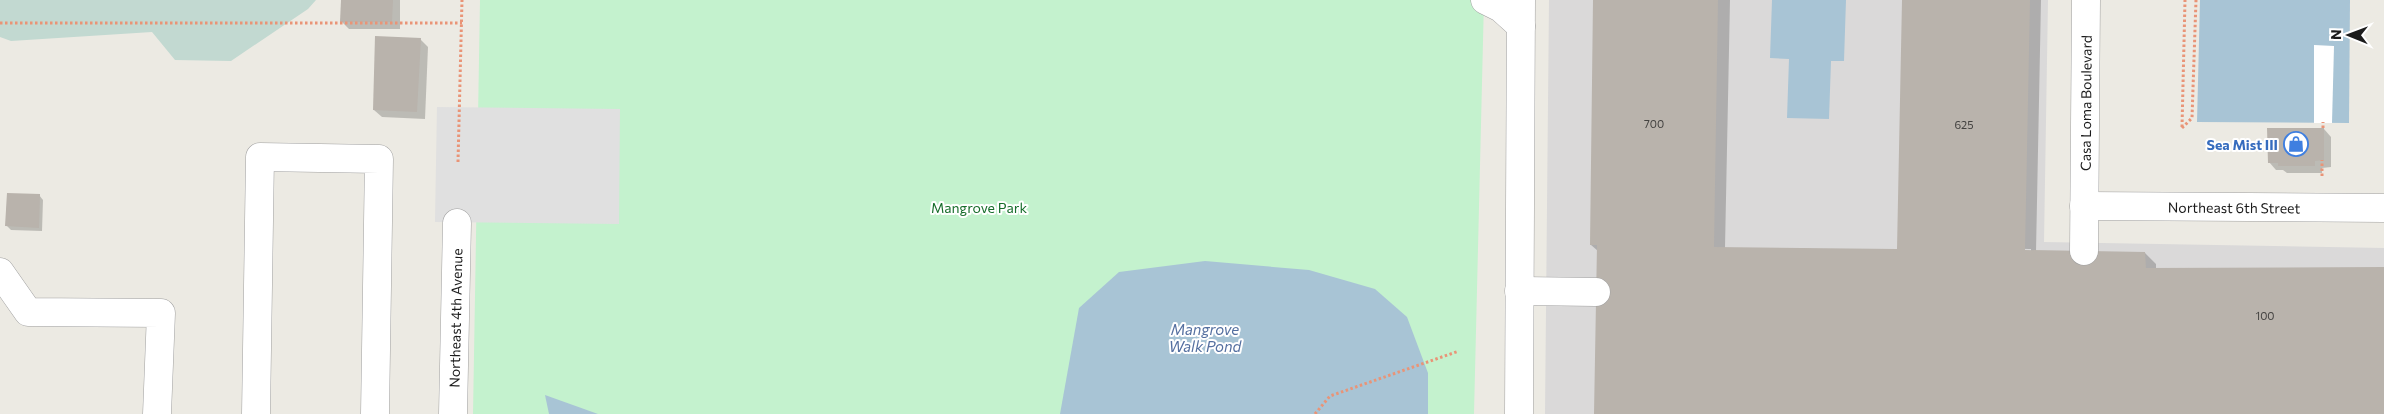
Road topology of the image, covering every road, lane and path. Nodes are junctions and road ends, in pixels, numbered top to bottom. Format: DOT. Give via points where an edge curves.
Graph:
graph roads {
  1 [pos="462,0"];
  2 [pos="1485,0"];
  3 [pos="2086,0"];
  4 [pos="2185,0"];
  5 [pos="2196,0"];
  6 [pos="1521,13"];
  7 [pos="0,23"];
  8 [pos="462,23"];
  9 [pos="2323,122"];
  10 [pos="2322,128"];
  11 [pos="2322,160"];
  12 [pos="458,162"];
  13 [pos="2322,182"];
  14 [pos="2084,206"];
  15 [pos="2384,208"];
  16 [pos="456,223"];
  17 [pos="2084,251"];
  18 [pos="0,272"];
  19 [pos="1519,291"];
  20 [pos="1596,292"];
  21 [pos="1459,352"];
  22 [pos="157,414"];
  23 [pos="256,414"];
  24 [pos="375,414"];
  25 [pos="453,414"];
  26 [pos="1315,414"];
  27 [pos="1518,414"];
  1 -- 8 [label="path"];
  2 -- 6 [label="street"];
  3 -- 14 [label="street, Casa Loma Boulevard"];
  4 -- 5 [label="path" via="2182,128 2192,118"];
  6 -- 19 [label="street"];
  7 -- 8 [label="path"];
  8 -- 12 [label="path"];
  9 -- 10 [label="path"];
  11 -- 13 [label="path"];
  14 -- 15 [label="street, Northeast 6th Street"];
  14 -- 17 [label="street, Casa Loma Boulevard"];
  16 -- 25 [label="street, Northeast 4th Avenue"];
  18 -- 22 [label="street" via="28,312 161,312"];
  19 -- 20 [label="street"];
  19 -- 27 [label="street"];
  21 -- 26 [label="path" via="1330,396"];
  23 -- 24 [label="street" via="260,157 379,159"];
}
